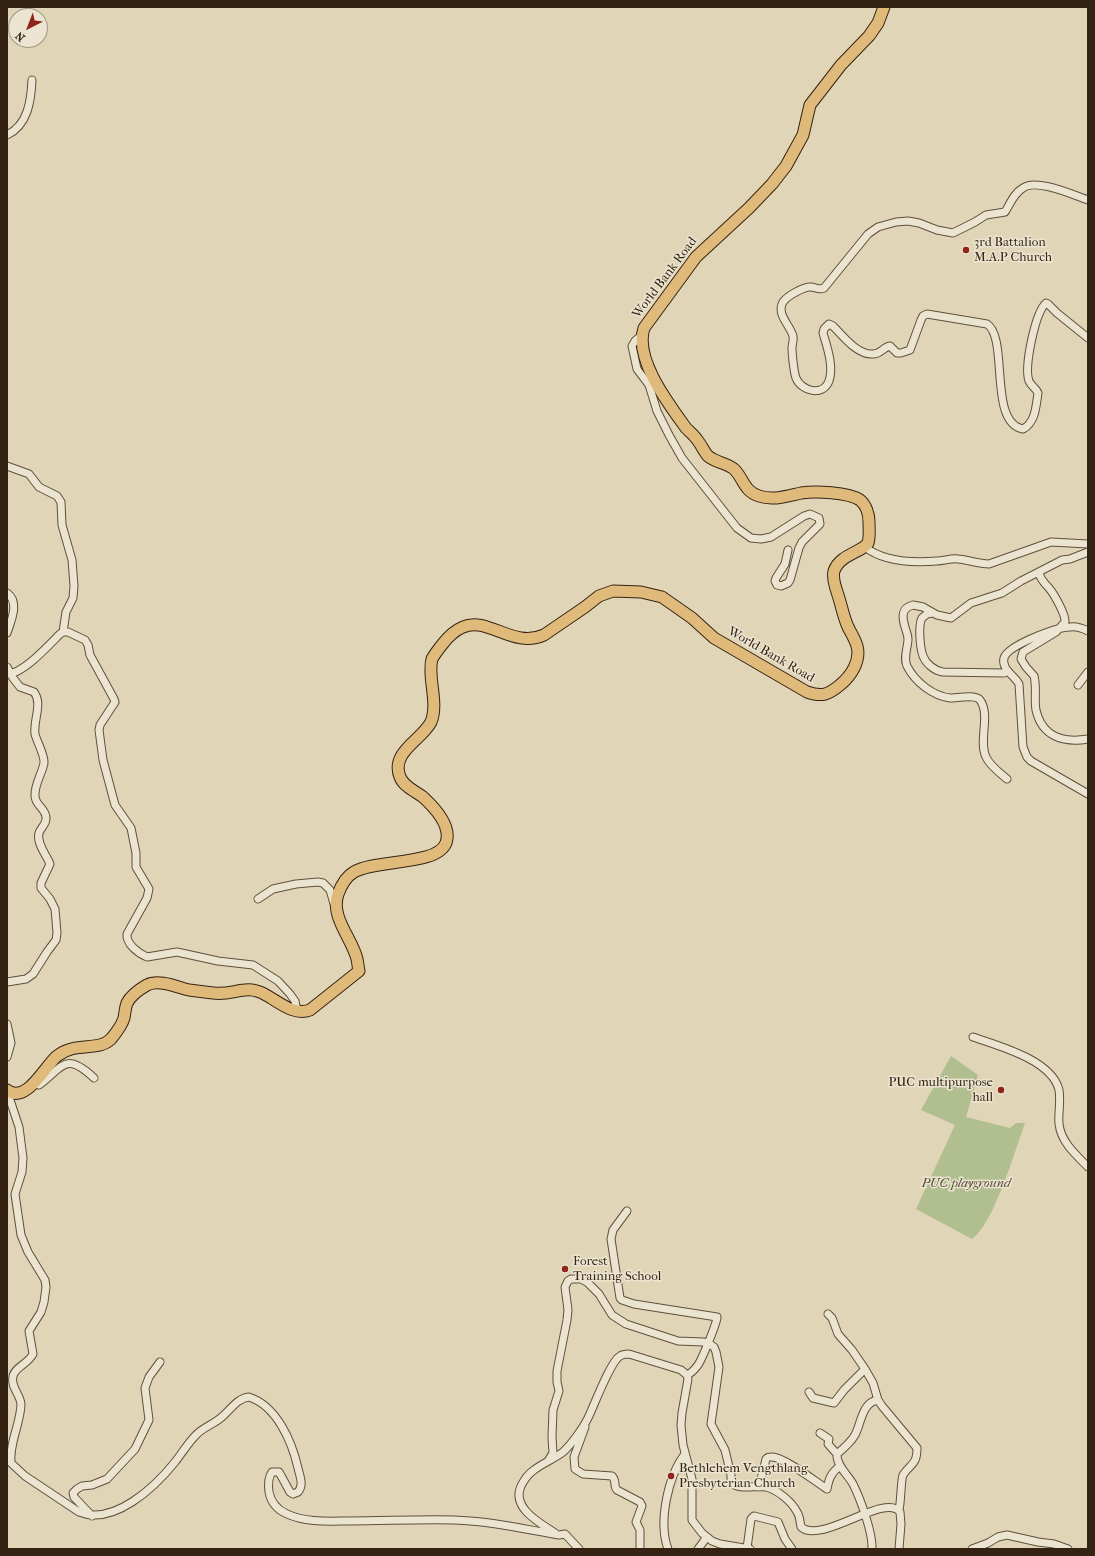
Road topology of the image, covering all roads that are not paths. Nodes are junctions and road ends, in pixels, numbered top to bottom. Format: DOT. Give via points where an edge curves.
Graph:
graph roads {
  1 [pos="884,7"];
  2 [pos="32,80"];
  3 [pos="7,135"];
  4 [pos="1088,200"];
  5 [pos="642,335"];
  6 [pos="1088,338"];
  7 [pos="7,466"];
  8 [pos="1088,544"];
  9 [pos="865,547"];
  10 [pos="788,550"];
  11 [pos="1088,552"];
  12 [pos="1039,573"];
  13 [pos="7,593"];
  14 [pos="933,614"];
  15 [pos="1060,629"];
  16 [pos="1088,631"];
  17 [pos="64,632"];
  18 [pos="7,633"];
  19 [pos="7,667"];
  20 [pos="1008,671"];
  21 [pos="1088,672"];
  22 [pos="9,674"];
  23 [pos="1078,685"];
  24 [pos="1088,739"];
  25 [pos="1007,779"];
  26 [pos="1088,794"];
  27 [pos="258,898"];
  28 [pos="338,912"];
  29 [pos="7,982"];
  30 [pos="297,1012"];
  31 [pos="7,1024"];
  32 [pos="973,1036"];
  33 [pos="7,1057"];
  34 [pos="94,1078"];
  35 [pos="34,1083"];
  36 [pos="8,1090"];
  37 [pos="1088,1167"];
  38 [pos="627,1211"];
  39 [pos="828,1314"];
  40 [pos="708,1343"];
  41 [pos="160,1362"];
  42 [pos="865,1369"];
  43 [pos="687,1375"];
  44 [pos="809,1392"];
  45 [pos="878,1400"];
  46 [pos="588,1419"];
  47 [pos="820,1433"];
  48 [pos="685,1454"];
  49 [pos="837,1454"];
  50 [pos="548,1461"];
  51 [pos="840,1466"];
  52 [pos="759,1486"];
  53 [pos="899,1510"];
  54 [pos="865,1514"];
  55 [pos="92,1516"];
  56 [pos="559,1535"];
  57 [pos="706,1537"];
  58 [pos="719,1546"];
  59 [pos="747,1548"];
  60 [pos="579,1549"];
  61 [pos="640,1549"];
  62 [pos="668,1549"];
  63 [pos="698,1549"];
  64 [pos="750,1549"];
  65 [pos="792,1549"];
  66 [pos="872,1549"];
  67 [pos="899,1549"];
  68 [pos="972,1549"];
  69 [pos="1068,1549"];
  1 -- 5 [label="main road, World Bank Road" via="878,23 869,36 841,65 810,105 803,135 786,166 749,208 696,257 644,328"];
  2 -- 3 [label="street" via="31,102 26,114 20,125"];
  4 -- 6 [label="street" via="1037,184 1022,188 1005,212 986,215 953,233 908,221 881,225 868,234 824,288 818,290 811,287 801,290 786,298 781,308 784,321 793,336 796,378 799,384 809,391 820,390 829,382 831,368 823,333 829,324 856,348 873,354 880,353 887,346 897,353 908,352 921,320 927,314 987,324 992,328 995,339 1006,412 1016,426 1023,428 1030,423 1036,410 1038,393 1029,383 1028,362 1042,307 1048,304"];
  5 -- 9 [label="main road, World Bank Road" via="643,354 651,372 668,402 710,458 731,467 745,486 758,496 767,498 802,493 836,493 860,501 869,516 868,542"];
  5 -- 10 [label="street" via="632,346 637,368 648,385 668,435 682,458 737,528 751,538 761,539 771,537 804,516 810,514 818,518 820,524 799,548 790,580 781,586 777,585 776,578 785,564"];
  7 -- 17 [label="street" via="29,474 39,487 57,496 61,502 62,525 72,560 74,586 73,598 66,612"];
  8 -- 9 [label="street" via="1051,542 989,564 959,559 917,562 902,560 881,556"];
  9 -- 28 [label="main road, World Bank Road" via="847,556 834,571 833,580 858,654 850,675 829,694 817,695 807,692 714,638 692,618 662,597 642,592 613,591 599,596 538,638 516,638 474,624 454,632 432,658 434,694 431,721 405,750 399,767 400,777 407,787 423,798 445,824 448,835 446,845 437,854 425,859 402,861 353,872 337,895"];
  11 -- 12 [label="street" via="1062,560"];
  12 -- 14 [label="street" via="1002,593 971,603 952,618"];
  12 -- 15 [label="street" via="1066,617"];
  13 -- 18 [label="street" via="13,598 14,606"];
  14 -- 20 [label="street" via="927,614 922,618 919,629 922,656 934,669 943,672"];
  14 -- 25 [label="street" via="923,607 913,605 905,609 902,615 908,637 907,666 920,683 936,694 949,698 975,697 980,700 984,711 984,753"];
  15 -- 16 [label="street" via="1076,627"];
  15 -- 20 [label="street" via="1011,650 1004,658"];
  15 -- 24 [label="street" via="1027,649 1021,655 1021,659 1034,676 1036,710 1043,726 1062,739"];
  17 -- 22 [label="street" via="24,667"];
  17 -- 30 [label="street" via="85,640 90,655 115,702 100,725 103,760 115,805 132,828 136,867 149,889 147,898 126,934 128,942 147,957 177,952 254,966 278,981 295,1001"];
  19 -- 22 [label="street"];
  20 -- 26 [label="street" via="1019,684 1023,747 1027,757"];
  21 -- 23 [label="street"];
  22 -- 29 [label="street" via="20,687 34,692 38,699 35,734 44,762 34,796 46,816 38,836 42,851 50,864 41,886 55,909 57,937 34,974 26,979"];
  27 -- 28 [label="street" via="273,889 318,882 330,890"];
  28 -- 30 [label="main road, World Bank Road" via="357,959 359,971 310,1010"];
  30 -- 35 [label="main road" via="257,990 216,994 163,983 149,984 130,998 119,1028 105,1044 71,1048 58,1055"];
  31 -- 33 [label="street" via="11,1043"];
  32 -- 37 [label="street" via="1034,1061 1051,1076 1059,1091 1061,1134"];
  34 -- 35 [label="street" via="71,1063 61,1066 39,1085"];
  35 -- 36 [label="main road" via="28,1089 17,1092"];
  36 -- 55 [label="street" via="19,1127 23,1158 22,1172 15,1194 21,1235 42,1274 46,1287 41,1312 29,1331 33,1354 15,1371 12,1378 21,1406 13,1438 11,1463 25,1476 69,1506"];
  38 -- 40 [label="street" via="613,1230 611,1239 620,1298 634,1304 716,1316 717,1320"];
  39 -- 42 [label="street" via="838,1334"];
  40 -- 43 [label="street" via="699,1363"];
  40 -- 50 [label="street" via="678,1341 626,1324 612,1315 599,1294 587,1282 576,1278 568,1281 565,1287 568,1310 557,1370 559,1391 553,1410 553,1453"];
  40 -- 52 [label="street" via="714,1347 719,1368 711,1424 726,1450 731,1482 740,1487"];
  41 -- 55 [label="street" via="149,1377 145,1388 149,1420 135,1449 107,1479 82,1486 73,1493"];
  42 -- 44 [label="street" via="846,1386 834,1404 813,1398"];
  42 -- 45 [label="street" via="876,1389"];
  43 -- 46 [label="street" via="681,1370 629,1354 620,1356 614,1362"];
  43 -- 48 [label="street" via="688,1383 681,1419"];
  45 -- 49 [label="street" via="866,1408 854,1437"];
  45 -- 53 [label="street" via="917,1448 915,1462 902,1477"];
  46 -- 50 [label="street" via="564,1451"];
  46 -- 61 [label="street" via="574,1457 574,1466 577,1471 584,1474 612,1476 617,1490 640,1502 642,1506 636,1522 640,1530"];
  47 -- 49 [label="street" via="829,1439 828,1444"];
  48 -- 57 [label="street" via="692,1479 692,1520"];
  48 -- 62 [label="street" via="675,1471 667,1498 665,1526"];
  49 -- 51 [label="street"];
  50 -- 56 [label="street" via="524,1479 518,1496 524,1510"];
  51 -- 52 [label="street" via="829,1478 827,1489 773,1456 766,1459"];
  51 -- 54 [label="street" via="852,1483"];
  52 -- 54 [label="street" via="772,1490 784,1498 798,1513 801,1527 806,1530 830,1528"];
  53 -- 54 [label="street" via="883,1508"];
  53 -- 67 [label="street"];
  54 -- 66 [label="street"];
  55 -- 56 [label="street" via="119,1510 136,1499 170,1468 198,1433 222,1417 241,1399 249,1397 261,1404 285,1431 293,1449 302,1484 296,1494 290,1492 279,1472 272,1472 268,1479 270,1496 278,1510 302,1518 326,1521 454,1520"];
  56 -- 60 [label="street" via="566,1534"];
  57 -- 58 [label="street"];
  57 -- 63 [label="street"];
  58 -- 59 [label="street"];
  59 -- 64 [label="street"];
  59 -- 65 [label="street" via="751,1519 754,1516 778,1522 784,1539"];
  68 -- 69 [label="street" via="1007,1535"];
}
